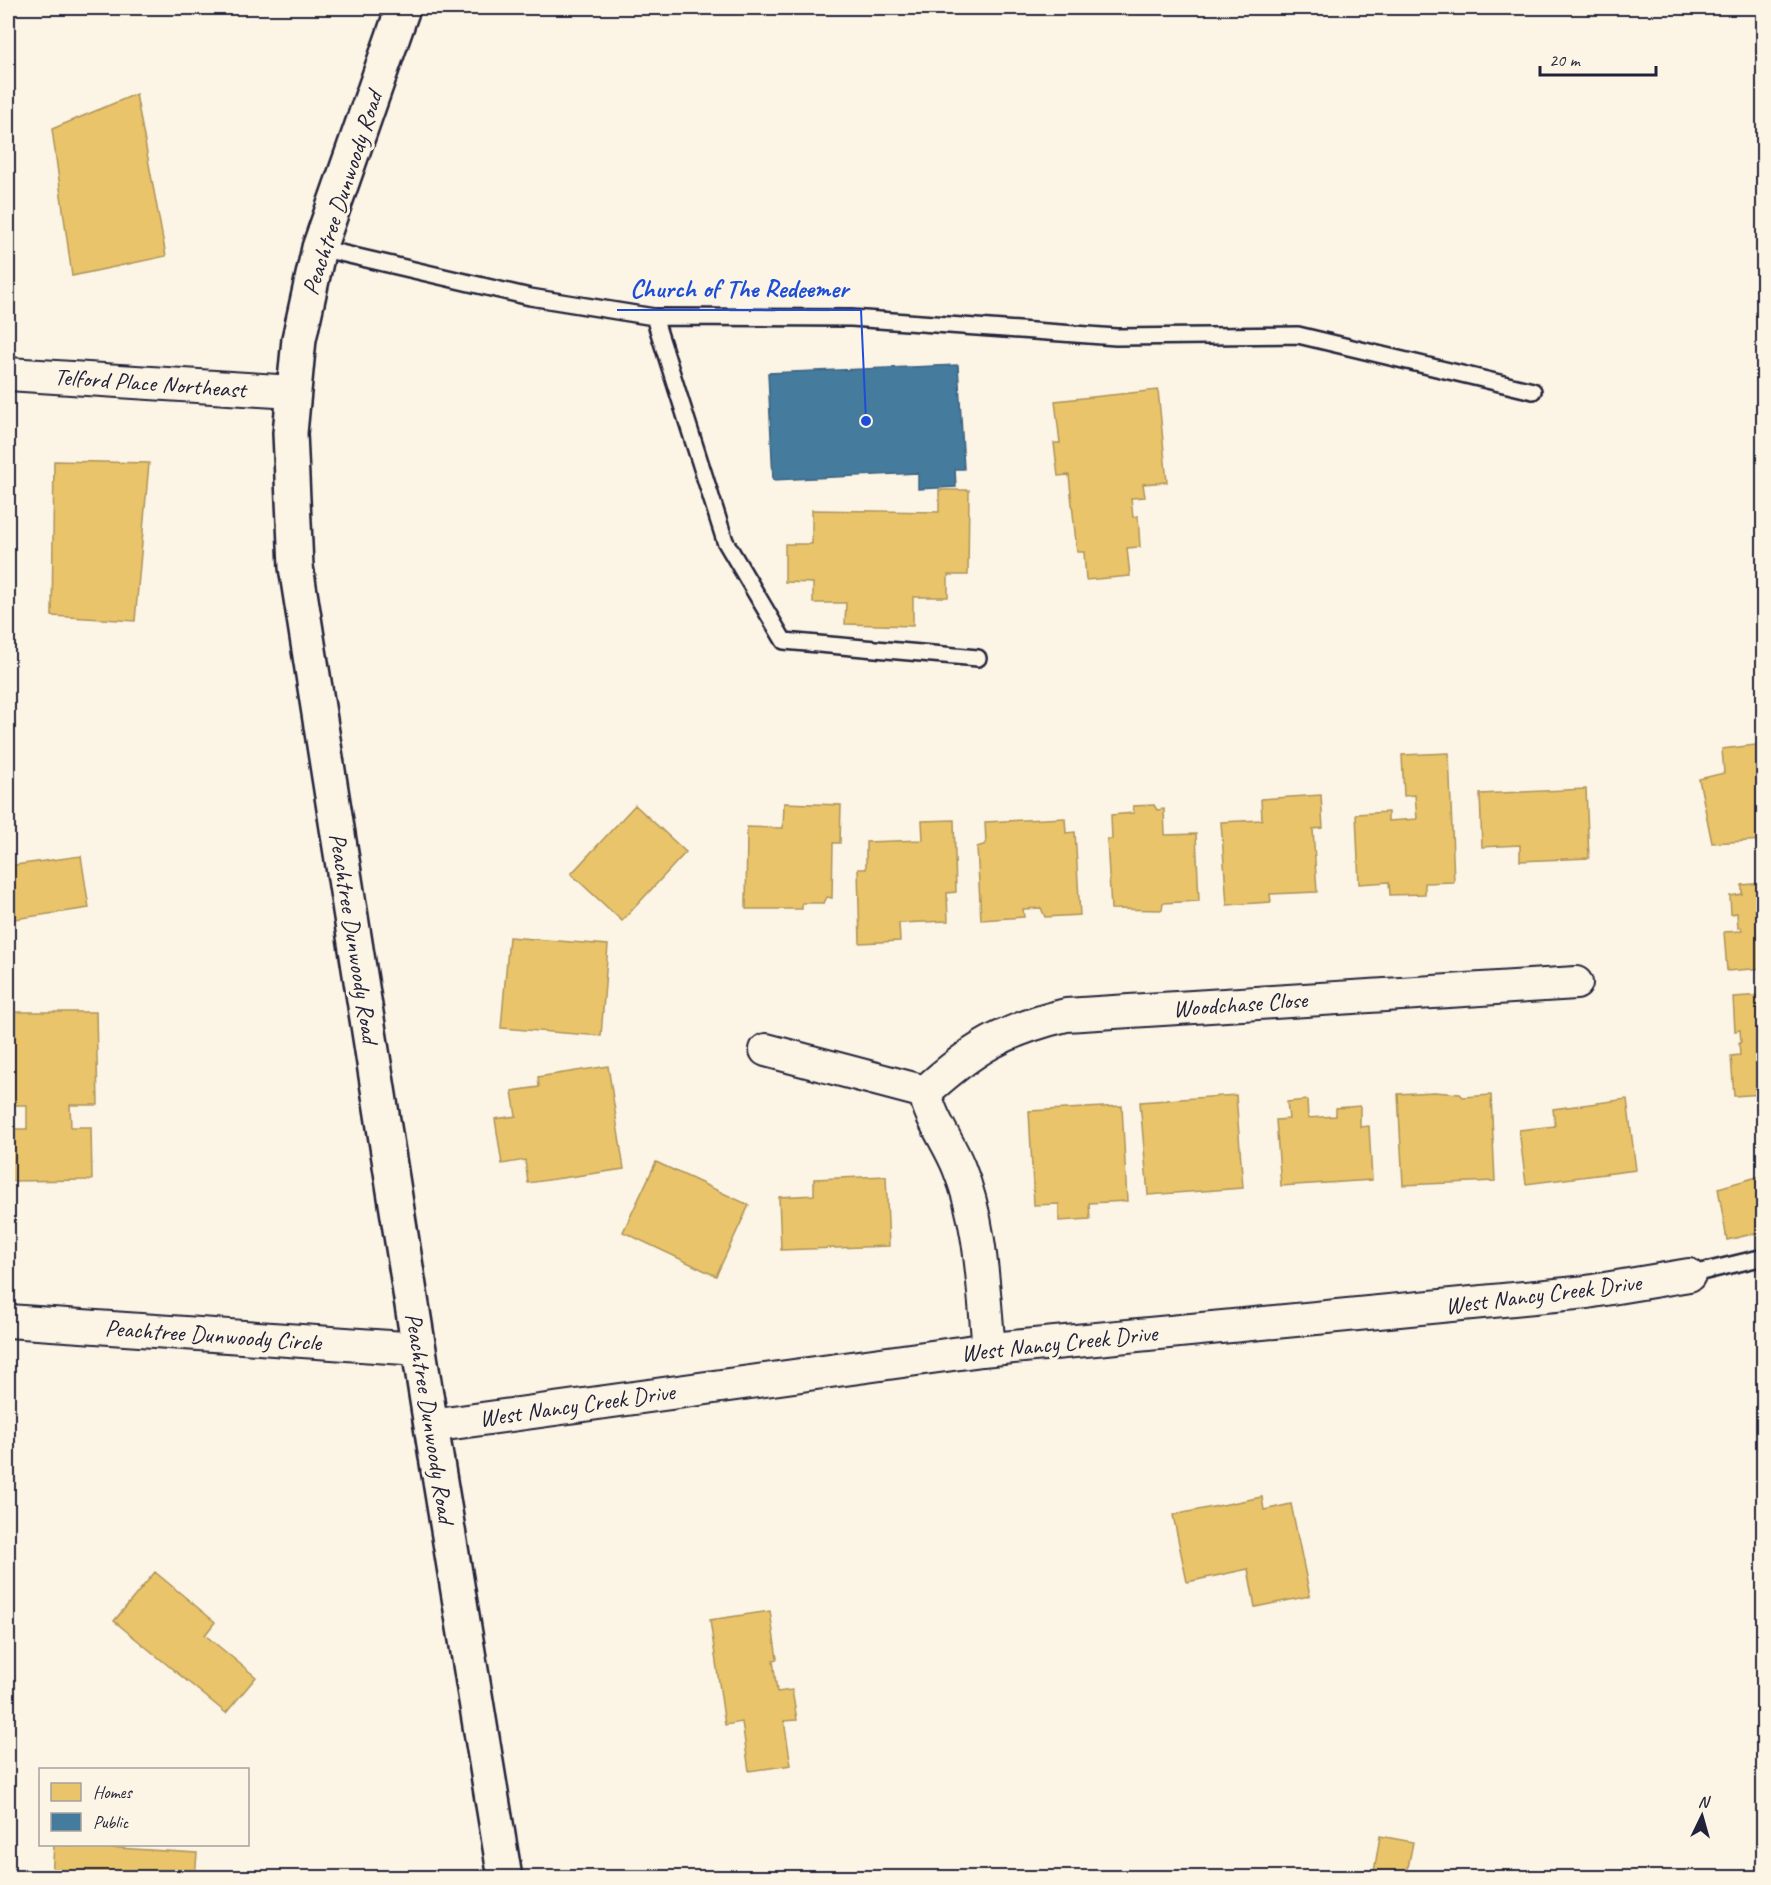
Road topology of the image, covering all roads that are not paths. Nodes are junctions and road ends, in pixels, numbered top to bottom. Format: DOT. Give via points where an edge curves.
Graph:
graph roads {
  1 [pos="403,8"];
  2 [pos="319,248"];
  3 [pos="654,317"];
  4 [pos="8,374"];
  5 [pos="1533,391"];
  6 [pos="293,392"];
  7 [pos="978,658"];
  8 [pos="1576,983"];
  9 [pos="766,1050"];
  10 [pos="925,1092"];
  11 [pos="1764,1257"];
  12 [pos="1689,1275"];
  13 [pos="8,1321"];
  14 [pos="418,1349"];
  15 [pos="989,1349"];
  16 [pos="431,1426"];
  17 [pos="506,1878"];
  1 -- 2 [label="main road, Peachtree Dunwoody Road"];
  2 -- 3 [label="lane" via="530,297"];
  2 -- 6 [label="main road, Peachtree Dunwoody Road" via="299,339"];
  3 -- 5 [label="lane" via="851,318 1116,337 1298,335"];
  3 -- 7 [label="lane" via="725,541 784,641"];
  4 -- 6 [label="street, Telford Place Northeast"];
  6 -- 14 [label="main road, Peachtree Dunwoody Road" via="290,433 296,567"];
  8 -- 10 [label="street, Woodchase Close" via="1066,1015 1033,1023 993,1040 961,1060"];
  9 -- 10 [label="street"];
  10 -- 15 [label="street" via="959,1168 975,1221"];
  11 -- 12 [label="lane"];
  12 -- 15 [label="street, West Nancy Creek Drive" via="1587,1292"];
  13 -- 14 [label="street, Peachtree Dunwoody Circle"];
  14 -- 16 [label="main road, Peachtree Dunwoody Road"];
  15 -- 16 [label="street, West Nancy Creek Drive"];
  16 -- 17 [label="main road, Peachtree Dunwoody Road"];
}
